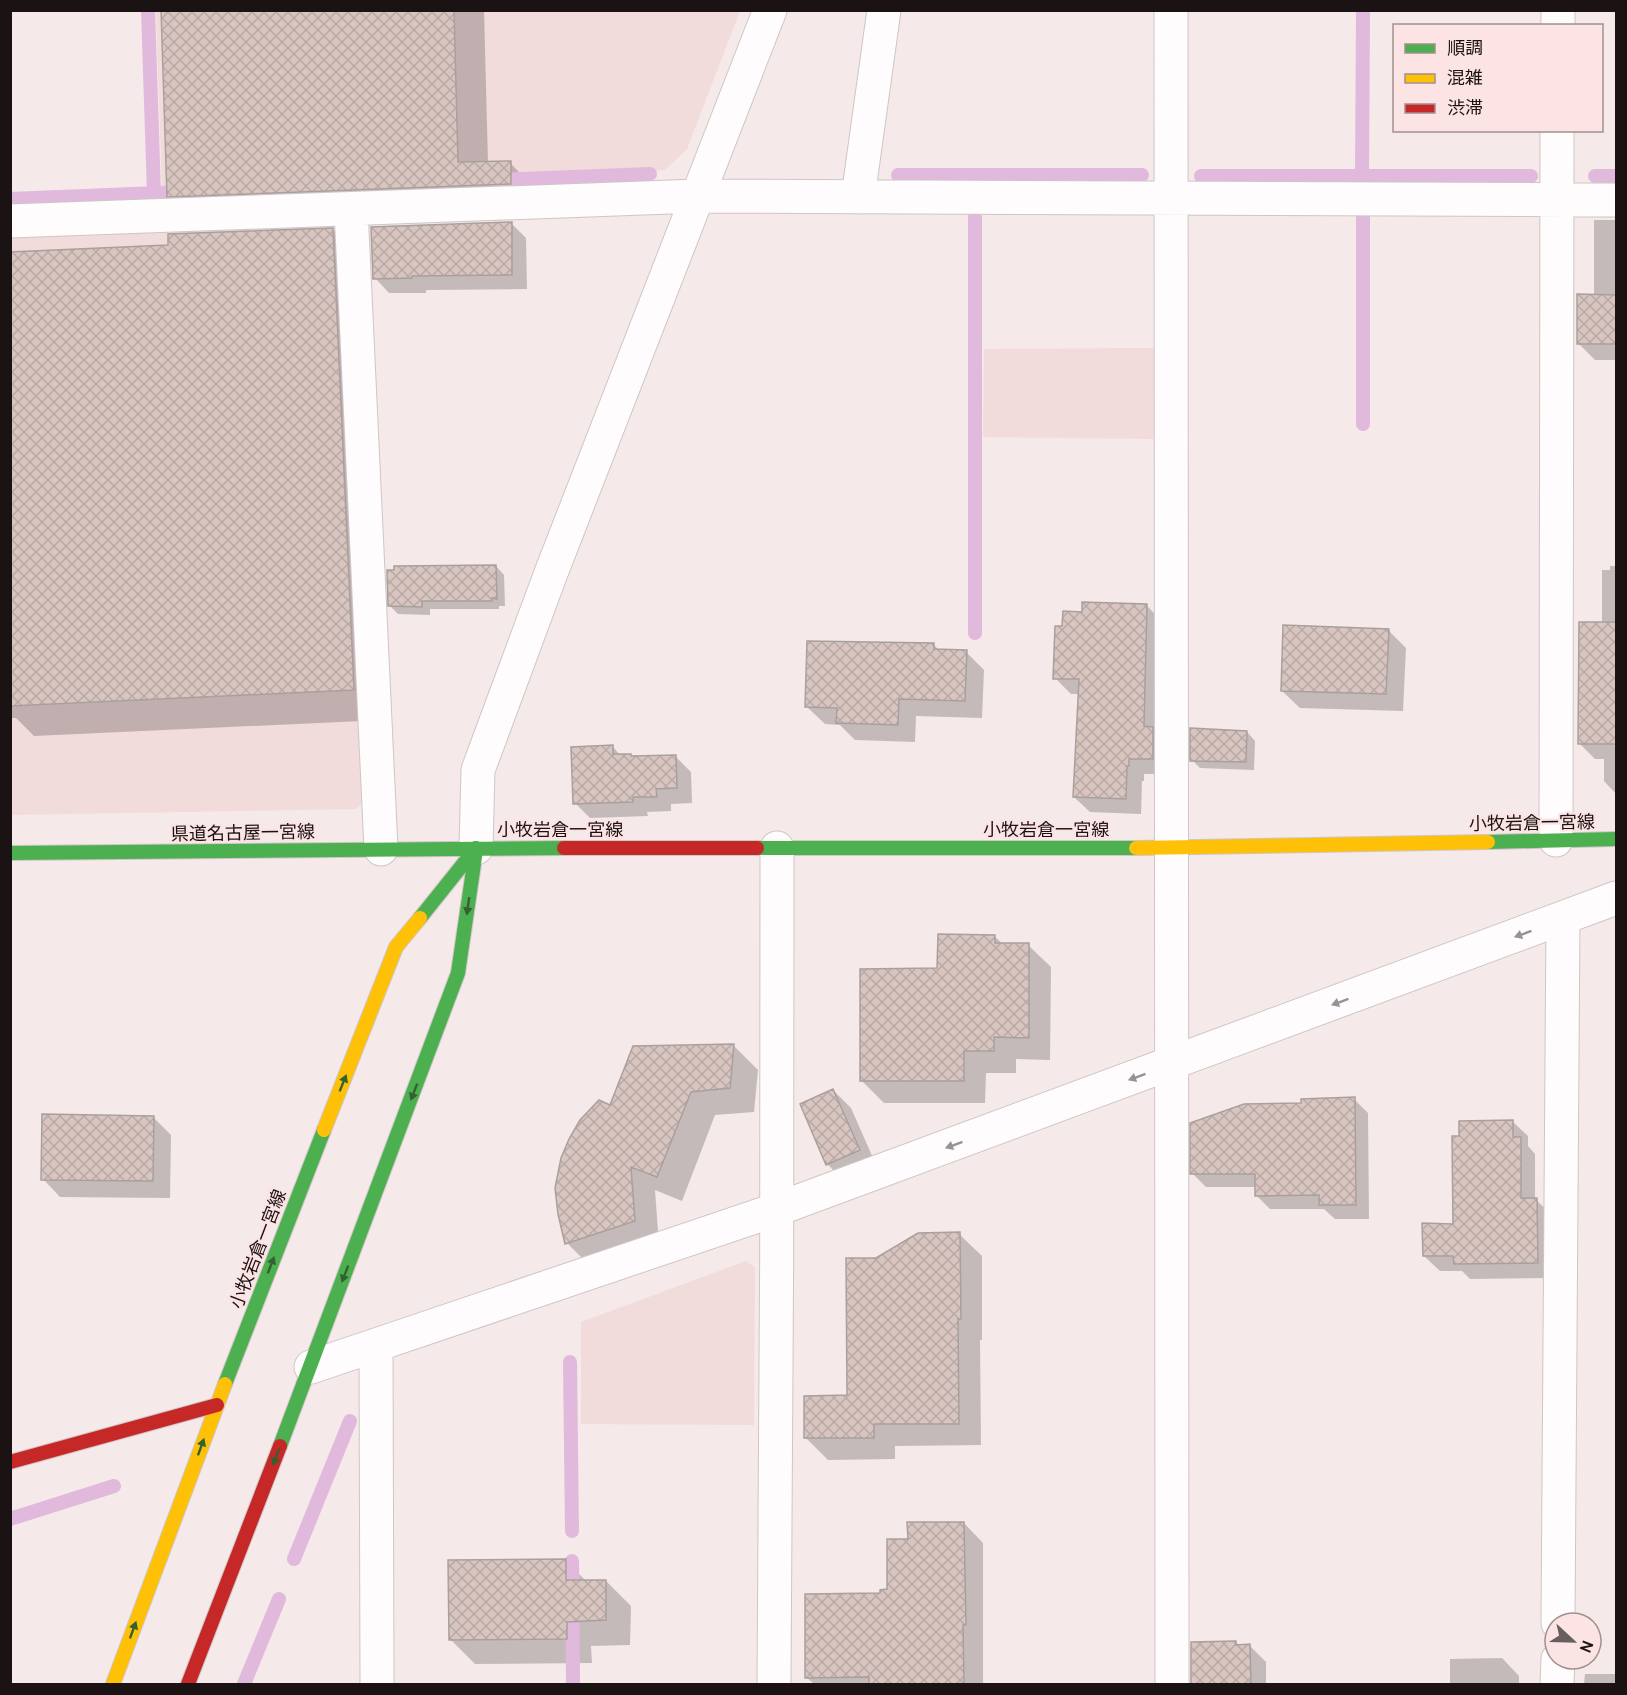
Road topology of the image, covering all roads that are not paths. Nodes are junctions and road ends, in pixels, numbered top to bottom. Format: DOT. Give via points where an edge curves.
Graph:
graph roads {
  1 [pos="770,10"];
  2 [pos="884,10"];
  3 [pos="1171,10"];
  4 [pos="1557,132"];
  5 [pos="698,196"];
  6 [pos="858,197"];
  7 [pos="1171,198"];
  8 [pos="1557,199"];
  9 [pos="1617,200"];
  10 [pos="351,209"];
  11 [pos="10,221"];
  12 [pos="1617,839"];
  13 [pos="1556,840"];
  14 [pos="476,848"];
  15 [pos="777,848"];
  16 [pos="1170,848"];
  17 [pos="381,849"];
  18 [pos="10,853"];
  19 [pos="1617,898"];
  20 [pos="1563,919"];
  21 [pos="1170,1065"];
  22 [pos="775,1210"];
  23 [pos="376,1345"];
  24 [pos="311,1367"];
  25 [pos="217,1404"];
  26 [pos="10,1462"];
  27 [pos="1558,1611"];
  28 [pos="113,1684"];
  29 [pos="188,1684"];
  30 [pos="377,1684"];
  31 [pos="774,1684"];
  32 [pos="1172,1684"];
  1 -- 5 [label="street"];
  2 -- 6 [label="street"];
  3 -- 7 [label="street"];
  4 -- 8 [label="street"];
  5 -- 6 [label="street"];
  5 -- 10 [label="street"];
  5 -- 14 [label="street" via="478,770"];
  6 -- 7 [label="street"];
  7 -- 8 [label="street"];
  7 -- 16 [label="street"];
  8 -- 9 [label="street"];
  8 -- 13 [label="street"];
  10 -- 11 [label="street"];
  10 -- 17 [label="street"];
  12 -- 13 [label="main road, 小牧岩倉一宮線"];
  13 -- 16 [label="main road, 小牧岩倉一宮線"];
  14 -- 15 [label="main road, 小牧岩倉一宮線"];
  14 -- 17 [label="main road, 県道名古屋一宮線"];
  14 -- 24 [label="main road, 小牧岩倉一宮線, one-way" via="458,973"];
  25 -- 14 [label="main road, 小牧岩倉一宮線, one-way" via="396,947"];
  15 -- 16 [label="main road, 小牧岩倉一宮線"];
  15 -- 22 [label="street"];
  16 -- 21 [label="street"];
  17 -- 18 [label="main road, 県道名古屋一宮線"];
  19 -- 20 [label="street"];
  20 -- 21 [label="street, one-way"];
  20 -- 27 [label="street"];
  21 -- 22 [label="street, one-way"];
  21 -- 32 [label="street"];
  22 -- 23 [label="street"];
  22 -- 31 [label="street"];
  23 -- 24 [label="street"];
  23 -- 30 [label="street"];
  24 -- 29 [label="main road, 小牧岩倉一宮線, one-way"];
  25 -- 26 [label="main road"];
  28 -- 25 [label="main road, 小牧岩倉一宮線, one-way"];
}
